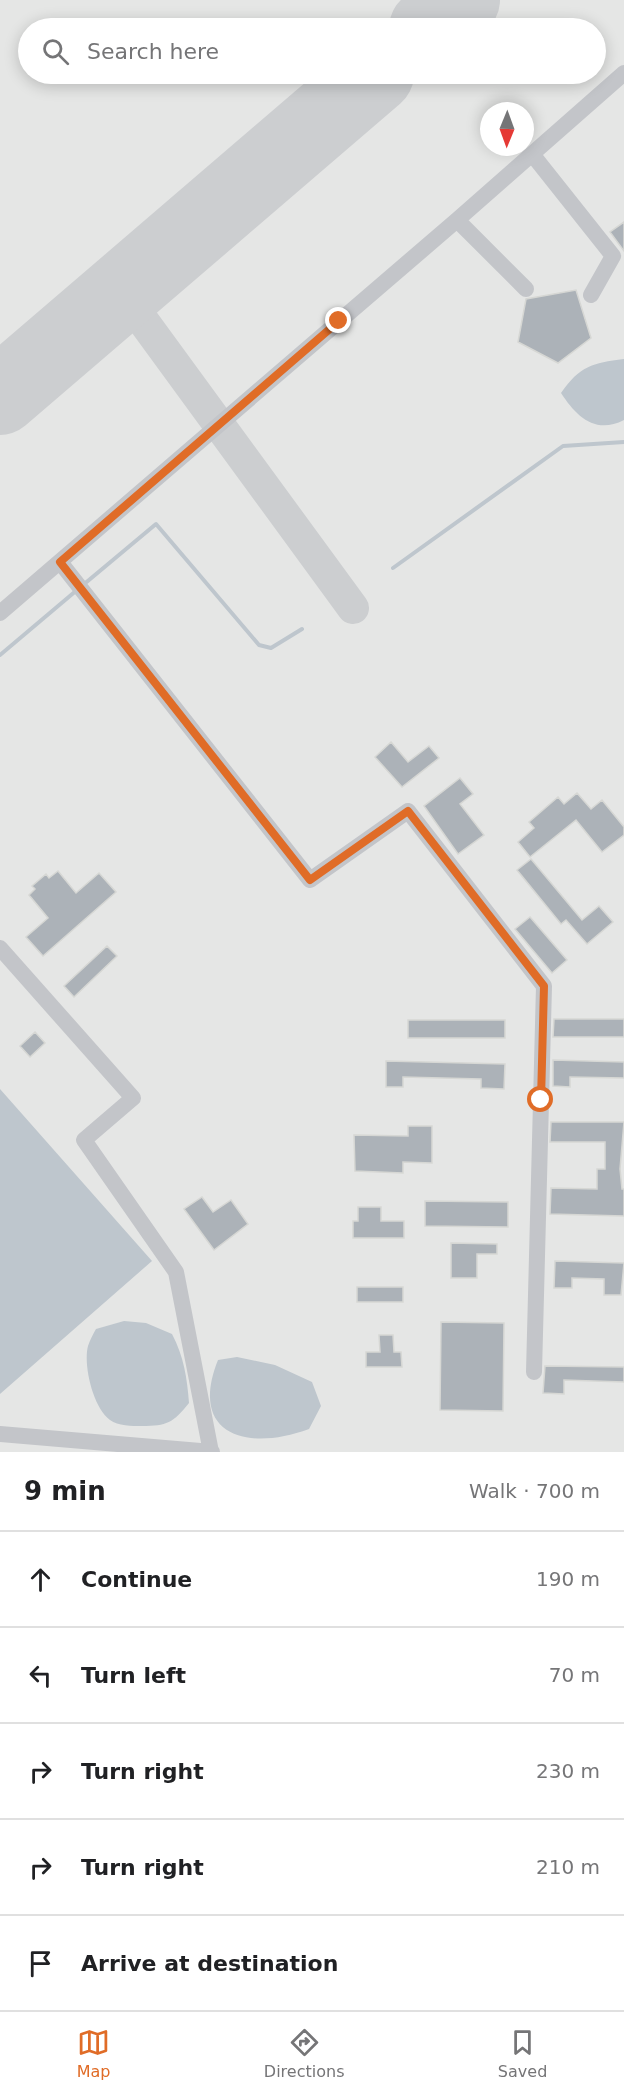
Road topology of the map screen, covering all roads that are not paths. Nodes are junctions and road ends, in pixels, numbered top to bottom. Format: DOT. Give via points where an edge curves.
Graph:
graph roads {
  1 [pos="624,73"];
  2 [pos="534,152"];
  3 [pos="530,156"];
  4 [pos="534,156"];
  5 [pos="457,220"];
  6 [pos="526,289"];
  7 [pos="591,295"];
  8 [pos="60,562"];
  9 [pos="0,613"];
  10 [pos="0,948"];
  11 [pos="534,1372"];
  12 [pos="0,1434"];
  13 [pos="212,1452"];
  1 -- 2 [label="lane"];
  3 -- 5 [label="lane"];
  4 -- 7 [label="lane" via="613,256"];
  5 -- 6 [label="lane"];
  5 -- 8 [label="lane"];
  8 -- 9 [label="lane"];
  8 -- 11 [label="lane" via="310,880 408,811 544,986"];
  10 -- 13 [label="lane" via="133,1098 84,1140 177,1272"];
  12 -- 13 [label="lane"];
}
